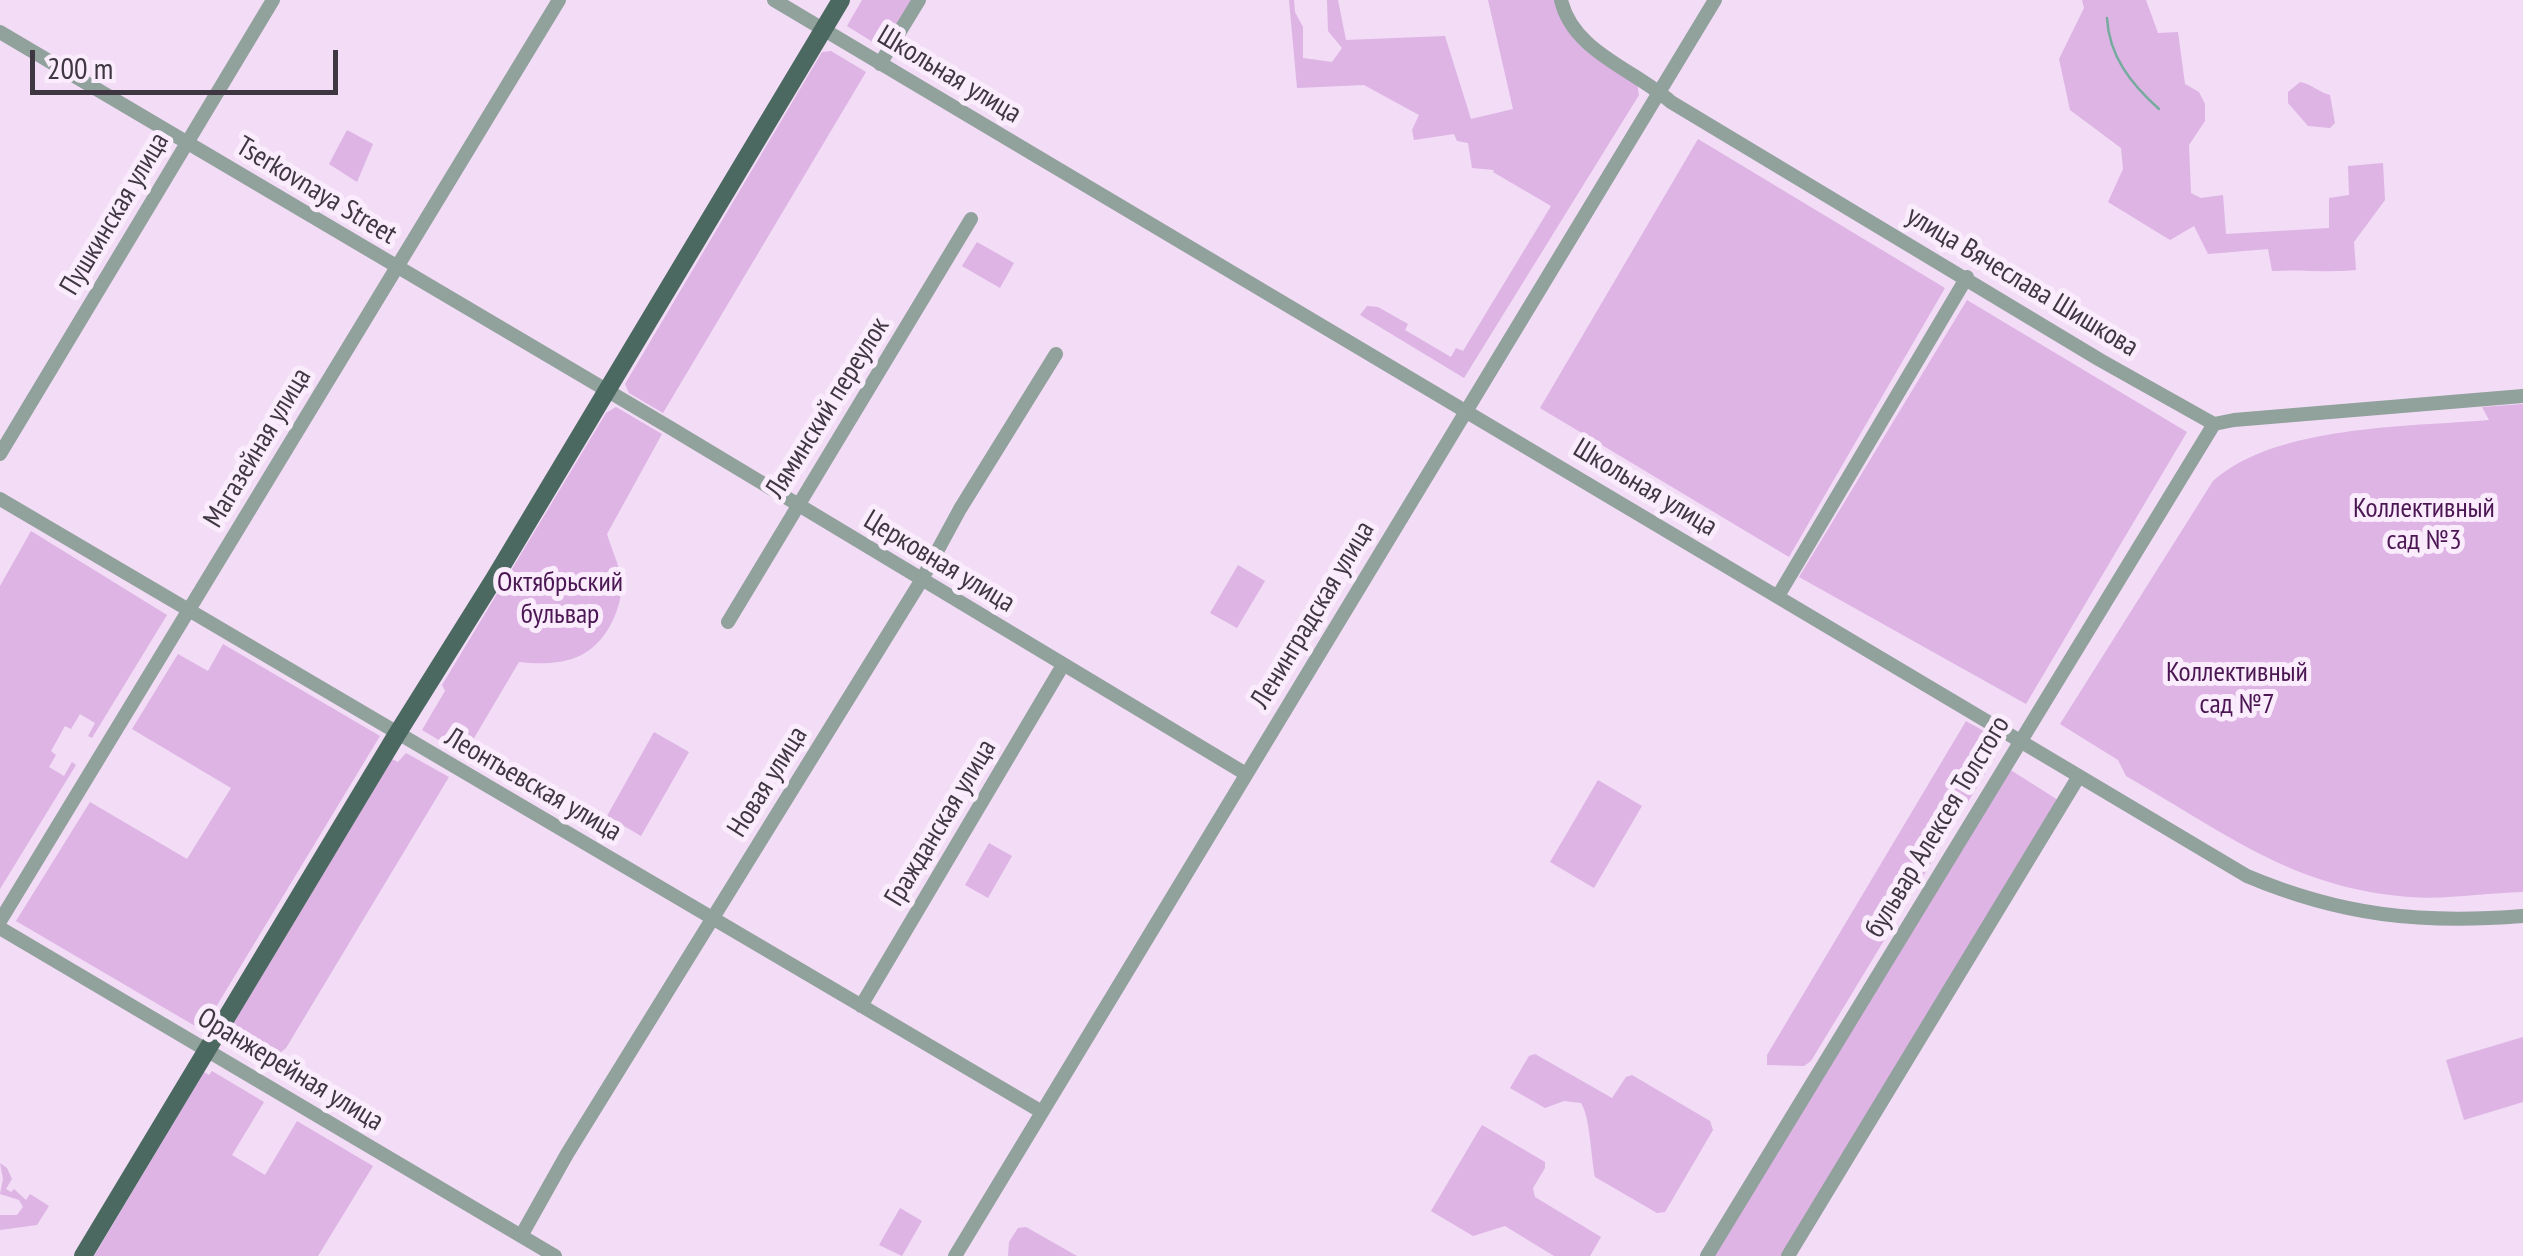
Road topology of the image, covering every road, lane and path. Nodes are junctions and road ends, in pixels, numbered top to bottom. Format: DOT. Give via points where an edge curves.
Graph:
graph roads {
  1 [pos="273,0"];
  2 [pos="559,0"];
  3 [pos="774,0"];
  4 [pos="840,0"];
  5 [pos="919,0"];
  6 [pos="1560,0"];
  7 [pos="1715,0"];
  8 [pos="823,29"];
  9 [pos="0,32"];
  10 [pos="880,64"];
  11 [pos="1659,91"];
  12 [pos="187,144"];
  13 [pos="971,219"];
  14 [pos="397,268"];
  15 [pos="1966,277"];
  16 [pos="1056,354"];
  17 [pos="606,392"];
  18 [pos="2523,396"];
  19 [pos="1466,410"];
  20 [pos="2214,424"];
  21 [pos="0,454"];
  22 [pos="0,499"];
  23 [pos="798,504"];
  24 [pos="921,581"];
  25 [pos="1778,596"];
  26 [pos="188,611"];
  27 [pos="728,622"];
  28 [pos="1063,666"];
  29 [pos="397,734"];
  30 [pos="2019,739"];
  31 [pos="1246,774"];
  32 [pos="2079,776"];
  33 [pos="2523,916"];
  34 [pos="712,918"];
  35 [pos="0,925"];
  36 [pos="861,1006"];
  37 [pos="206,1050"];
  38 [pos="1042,1112"];
  39 [pos="521,1236"];
  40 [pos="83,1256"];
  41 [pos="555,1256"];
  42 [pos="955,1256"];
  43 [pos="1707,1256"];
  44 [pos="1788,1256"];
  1 -- 12 [label="street, Пушкинская улица"];
  2 -- 14 [label="street, Магазейная улица"];
  3 -- 8 [label="street, Школьная улица"];
  4 -- 8 [label="main road"];
  5 -- 10 [label="street"];
  6 -- 11 [label="street, улица Вячеслава Шишкова" via="1579,37"];
  7 -- 11 [label="street, Ленинградская улица"];
  8 -- 10 [label="street, Школьная улица"];
  8 -- 17 [label="main road"];
  9 -- 12 [label="street, Tserkovnaya Street"];
  10 -- 19 [label="street, Школьная улица"];
  11 -- 15 [label="street, улица Вячеслава Шишкова"];
  11 -- 19 [label="street, Ленинградская улица"];
  12 -- 14 [label="street, Tserkovnaya Street"];
  12 -- 21 [label="street, Пушкинская улица"];
  13 -- 23 [label="street, Ляминский переулок"];
  14 -- 17 [label="street, Tserkovnaya Street"];
  14 -- 26 [label="street, Магазейная улица"];
  15 -- 20 [label="street, улица Вячеслава Шишкова"];
  15 -- 25 [label="street"];
  16 -- 24 [label="street, Новая улица"];
  17 -- 23 [label="street, Церковная улица"];
  17 -- 29 [label="main road"];
  18 -- 20 [label="street"];
  19 -- 25 [label="street, Школьная улица"];
  19 -- 31 [label="street, Ленинградская улица"];
  20 -- 30 [label="street, бульвар Алексея Толстого"];
  22 -- 26 [label="street, Леонтьевская улица"];
  23 -- 24 [label="street, Церковная улица"];
  23 -- 27 [label="street, Ляминский переулок"];
  24 -- 28 [label="street, Церковная улица"];
  24 -- 34 [label="street, Новая улица"];
  25 -- 30 [label="street, Школьная улица"];
  26 -- 29 [label="street, Леонтьевская улица"];
  26 -- 35 [label="street, Магазейная улица"];
  28 -- 31 [label="street, Церковная улица"];
  28 -- 36 [label="street, Гражданская улица"];
  29 -- 34 [label="street, Леонтьевская улица"];
  29 -- 37 [label="main road"];
  30 -- 32 [label="street, Школьная улица"];
  30 -- 43 [label="street, бульвар Алексея Толстого"];
  31 -- 38 [label="street, Ленинградская улица"];
  32 -- 33 [label="street, Школьная улица" via="2247,876 2305,898 2402,919"];
  32 -- 44 [label="street"];
  34 -- 36 [label="street, Леонтьевская улица"];
  34 -- 39 [label="street, Новая улица"];
  35 -- 37 [label="street, Оранжерейная улица"];
  36 -- 38 [label="street, Леонтьевская улица"];
  37 -- 39 [label="street, Оранжерейная улица"];
  37 -- 40 [label="main road"];
  38 -- 42 [label="street, Ленинградская улица"];
  39 -- 41 [label="street, Оранжерейная улица"];
}
